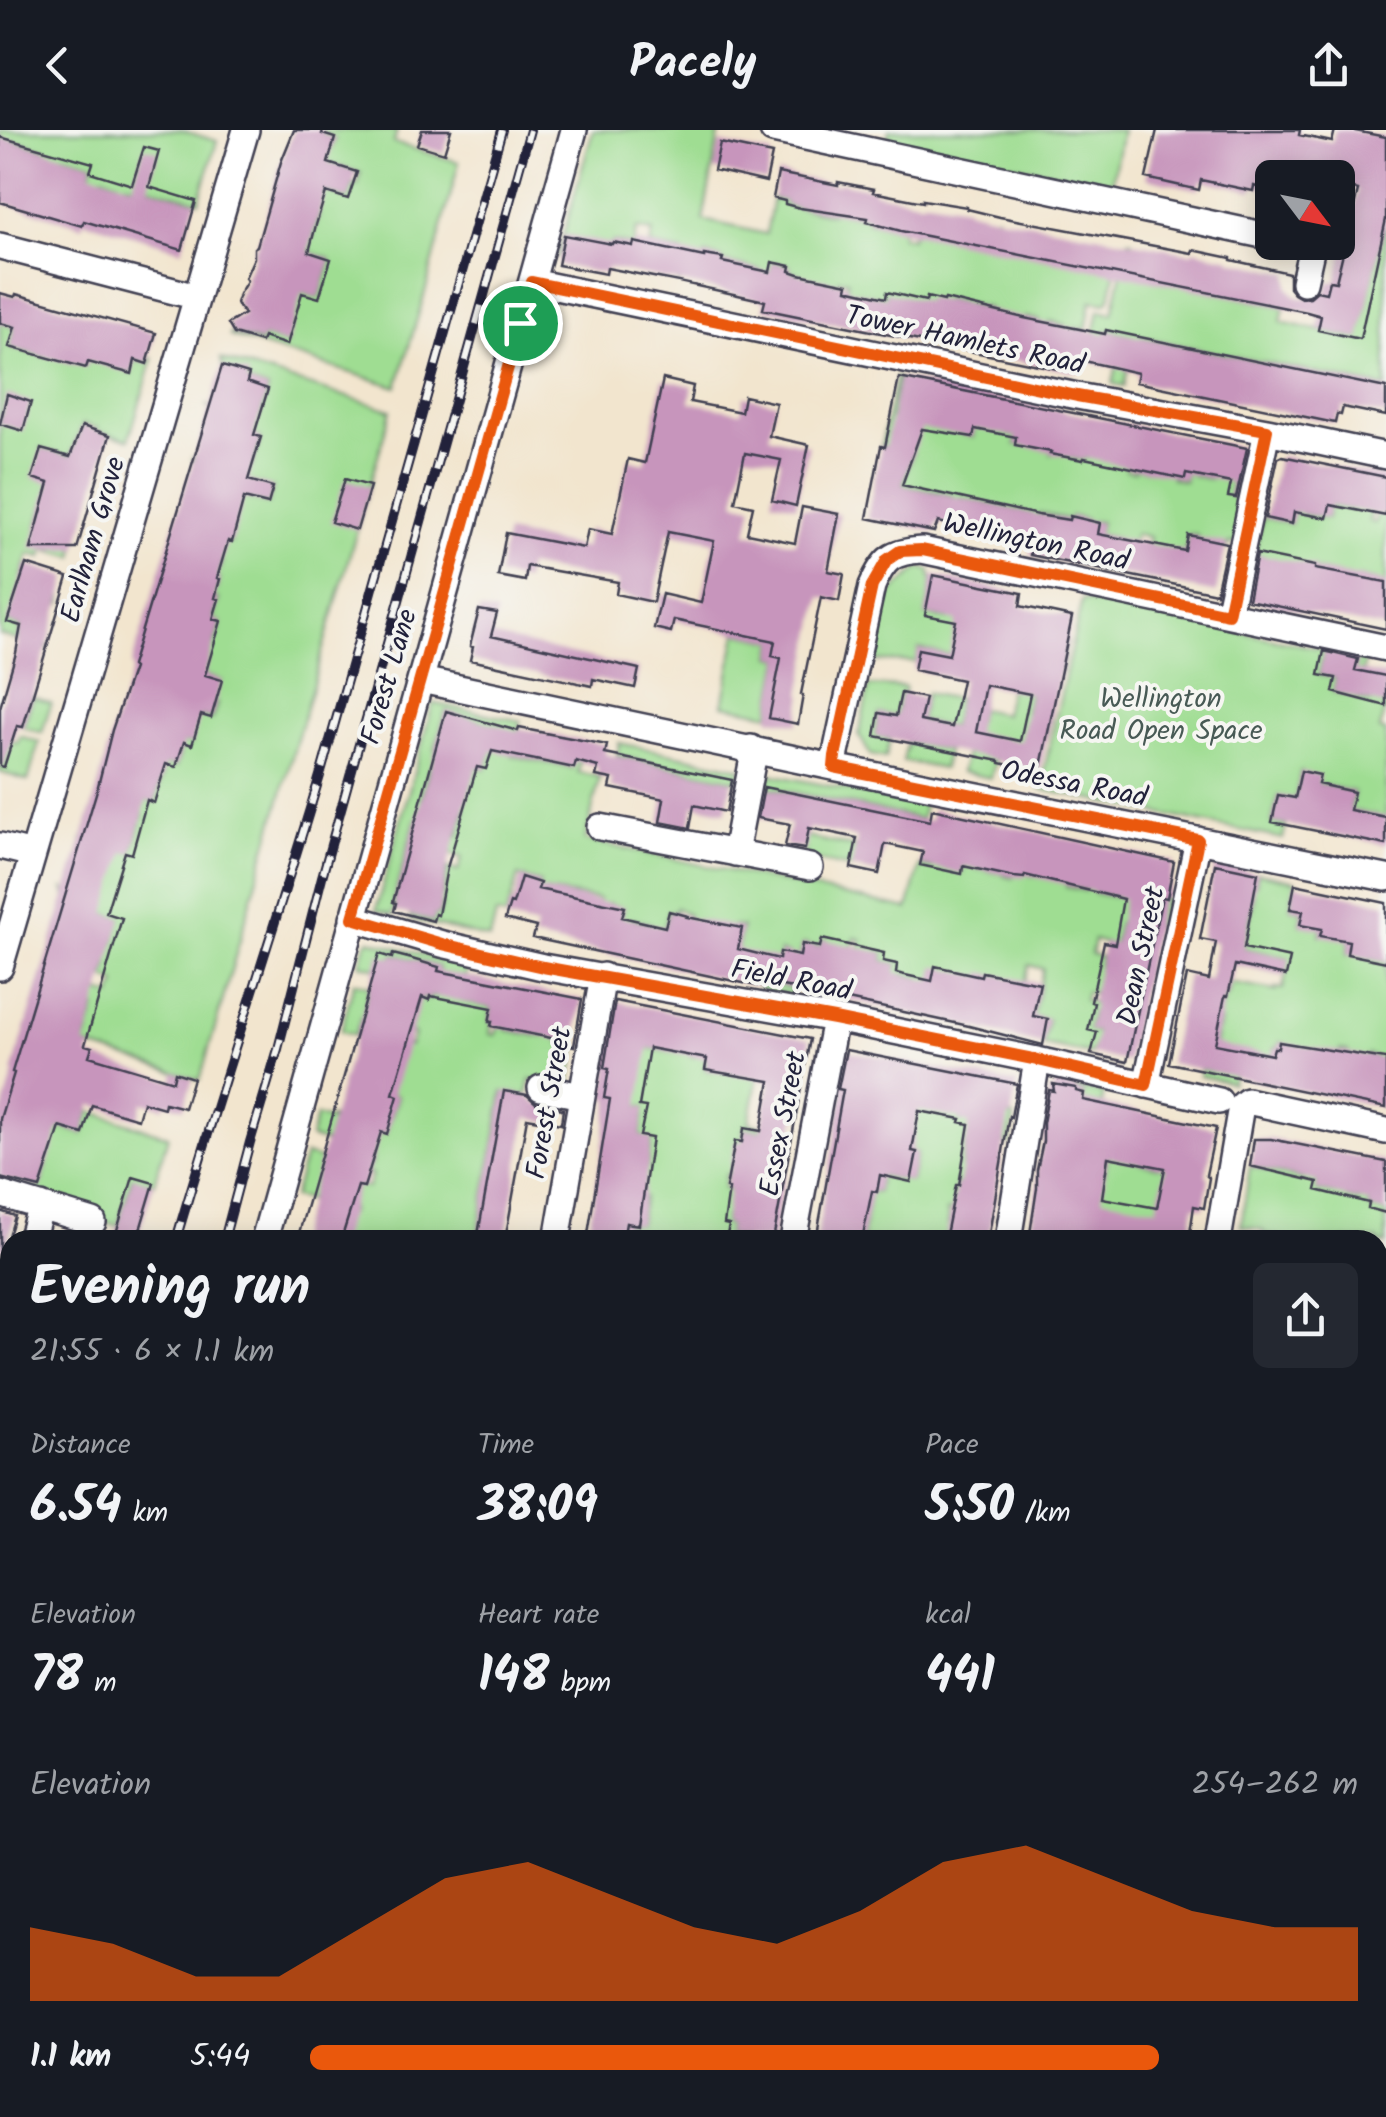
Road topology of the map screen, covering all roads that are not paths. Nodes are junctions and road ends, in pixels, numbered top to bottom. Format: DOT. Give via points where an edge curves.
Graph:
graph roads {
  1 [pos="246,130"];
  2 [pos="574,130"];
  3 [pos="774,130"];
  4 [pos="858,139"];
  5 [pos="1255,233"];
  6 [pos="0,246"];
  7 [pos="1306,260"];
  8 [pos="532,282"];
  9 [pos="1304,282"];
  10 [pos="197,298"];
  11 [pos="1267,430"];
  12 [pos="1386,456"];
  13 [pos="1228,614"];
  14 [pos="1386,648"];
  15 [pos="421,680"];
  16 [pos="751,748"];
  17 [pos="834,767"];
  18 [pos="600,827"];
  19 [pos="1198,840"];
  20 [pos="0,846"];
  21 [pos="734,853"];
  22 [pos="33,854"];
  23 [pos="810,868"];
  24 [pos="1386,878"];
  25 [pos="353,918"];
  26 [pos="0,967"];
  27 [pos="603,976"];
  28 [pos="834,1019"];
  29 [pos="1038,1060"];
  30 [pos="1146,1085"];
  31 [pos="541,1088"];
  32 [pos="582,1096"];
  33 [pos="1230,1103"];
  34 [pos="1386,1131"];
  35 [pos="0,1194"];
  36 [pos="41,1206"];
  37 [pos="93,1222"];
  38 [pos="34,1230"];
  39 [pos="267,1230"];
  40 [pos="559,1230"];
  41 [pos="795,1230"];
  42 [pos="1010,1230"];
  43 [pos="1219,1230"];
  1 -- 10 [label="street, Earlham Grove"];
  2 -- 8 [label="street, Forest Lane"];
  3 -- 4 [label="street"];
  4 -- 5 [label="street"];
  6 -- 10 [label="street"];
  7 -- 9 [label="street"];
  8 -- 11 [label="street, Tower Hamlets Road"];
  8 -- 15 [label="street, Forest Lane"];
  10 -- 22 [label="street, Earlham Grove"];
  11 -- 12 [label="street, Tower Hamlets Road"];
  11 -- 13 [label="street"];
  13 -- 14 [label="street, Wellington Road"];
  13 -- 17 [label="street, Wellington Road" via="922,550 900,551 872,586"];
  15 -- 16 [label="street, Odessa Road"];
  15 -- 25 [label="street, Forest Lane"];
  16 -- 17 [label="street, Odessa Road"];
  16 -- 21 [label="street"];
  17 -- 19 [label="street, Odessa Road"];
  18 -- 21 [label="street"];
  19 -- 24 [label="street, Odessa Road"];
  19 -- 30 [label="street, Dean Street"];
  20 -- 22 [label="street"];
  21 -- 23 [label="street"];
  22 -- 26 [label="street, Earlham Grove"];
  25 -- 27 [label="street, Field Road" via="442,944"];
  25 -- 39 [label="street, Forest Lane"];
  27 -- 28 [label="street, Field Road"];
  27 -- 32 [label="street, Forest Street"];
  28 -- 29 [label="street, Field Road"];
  28 -- 41 [label="street, Essex Street"];
  29 -- 30 [label="street, Field Road"];
  29 -- 42 [label="street"];
  30 -- 33 [label="street, Field Road"];
  31 -- 32 [label="street"];
  32 -- 40 [label="street, Forest Street"];
  33 -- 34 [label="street, Field Road"];
  33 -- 43 [label="street"];
  35 -- 36 [label="street"];
  36 -- 37 [label="street"];
  36 -- 38 [label="street"];
}
